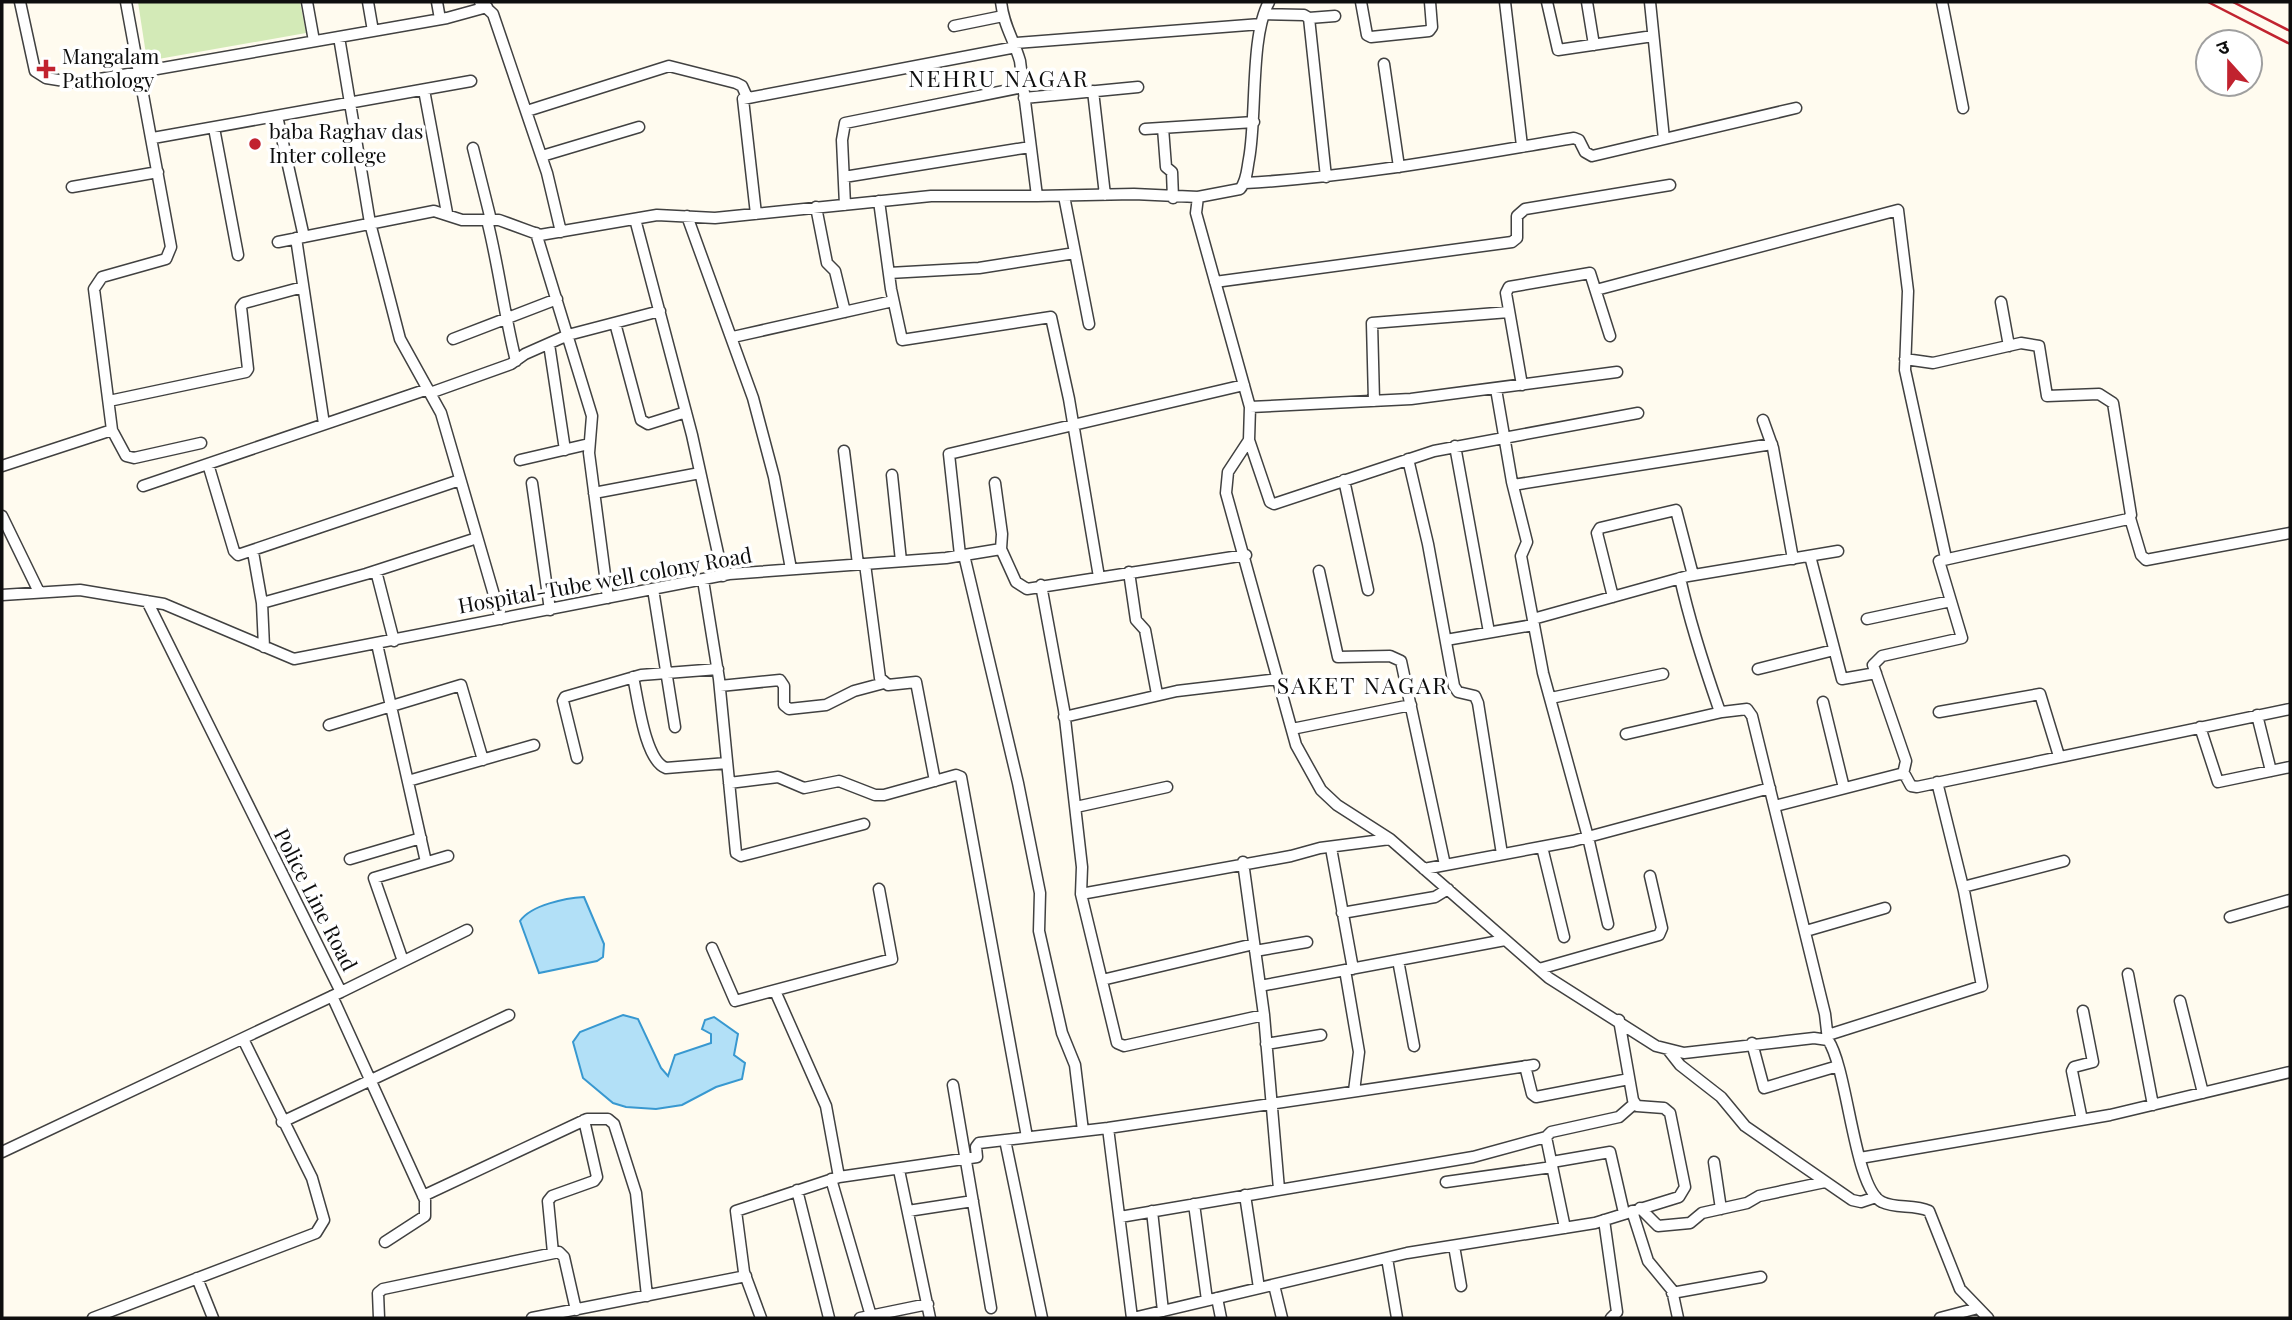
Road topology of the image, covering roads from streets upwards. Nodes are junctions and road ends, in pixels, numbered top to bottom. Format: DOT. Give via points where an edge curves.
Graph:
graph roads {
  1 [pos="20,2"];
  2 [pos="126,2"];
  3 [pos="307,2"];
  4 [pos="368,2"];
  5 [pos="437,2"];
  6 [pos="1001,2"];
  7 [pos="1269,2"];
  8 [pos="1361,2"];
  9 [pos="1430,2"];
  10 [pos="1505,2"];
  11 [pos="1547,2"];
  12 [pos="1587,2"];
  13 [pos="1650,2"];
  14 [pos="1942,2"];
  15 [pos="484,5"];
  16 [pos="1003,16"];
  17 [pos="1335,16"];
  18 [pos="1308,18"];
  19 [pos="440,19"];
  20 [pos="1263,19"];
  21 [pos="954,26"];
  22 [pos="373,31"];
  23 [pos="1653,36"];
  24 [pos="339,37"];
  25 [pos="314,41"];
  26 [pos="1015,45"];
  27 [pos="1594,45"];
  28 [pos="1384,64"];
  29 [pos="140,71"];
  30 [pos="471,81"];
  31 [pos="1138,87"];
  32 [pos="424,90"];
  33 [pos="1093,91"];
  34 [pos="1023,92"];
  35 [pos="747,97"];
  36 [pos="350,103"];
  37 [pos="1796,108"];
  38 [pos="1964,108"];
  39 [pos="527,111"];
  40 [pos="277,116"];
  41 [pos="1254,122"];
  42 [pos="639,127"];
  43 [pos="214,128"];
  44 [pos="1163,128"];
  45 [pos="1145,129"];
  46 [pos="153,138"];
  47 [pos="1664,139"];
  48 [pos="1522,146"];
  49 [pos="1030,147"];
  50 [pos="473,148"];
  51 [pos="541,156"];
  52 [pos="1399,167"];
  53 [pos="158,172"];
  54 [pos="844,177"];
  55 [pos="1326,177"];
  56 [pos="1245,183"];
  57 [pos="1670,185"];
  58 [pos="72,187"];
  59 [pos="1105,195"];
  60 [pos="1037,196"];
  61 [pos="1064,196"];
  62 [pos="1198,197"];
  63 [pos="1173,198"];
  64 [pos="879,201"];
  65 [pos="845,205"];
  66 [pos="816,207"];
  67 [pos="447,213"];
  68 [pos="757,214"];
  69 [pos="687,216"];
  70 [pos="635,219"];
  71 [pos="489,220"];
  72 [pos="370,223"];
  73 [pos="561,232"];
  74 [pos="536,233"];
  75 [pos="300,237"];
  76 [pos="278,242"];
  77 [pos="1075,253"];
  78 [pos="238,255"];
  79 [pos="889,273"];
  80 [pos="1215,282"];
  81 [pos="303,287"];
  82 [pos="1596,290"];
  83 [pos="557,299"];
  84 [pos="893,301"];
  85 [pos="2001,302"];
  86 [pos="660,311"];
  87 [pos="845,312"];
  88 [pos="1509,312"];
  89 [pos="505,319"];
  90 [pos="615,323"];
  91 [pos="1089,324"];
  92 [pos="568,335"];
  93 [pos="1610,336"];
  94 [pos="733,337"];
  95 [pos="453,339"];
  96 [pos="549,344"];
  97 [pos="2008,346"];
  98 [pos="1905,359"];
  99 [pos="516,361"];
  100 [pos="1618,372"];
  101 [pos="1244,385"];
  102 [pos="1522,385"];
  103 [pos="1496,389"];
  104 [pos="429,391"];
  105 [pos="109,401"];
  106 [pos="1374,401"];
  107 [pos="1250,407"];
  108 [pos="686,412"];
  109 [pos="1638,413"];
  110 [pos="1763,419"];
  111 [pos="324,424"];
  112 [pos="1074,427"];
  113 [pos="113,430"];
  114 [pos="1504,436"];
  115 [pos="1249,440"];
  116 [pos="201,443"];
  117 [pos="589,444"];
  118 [pos="1772,444"];
  119 [pos="1455,446"];
  120 [pos="565,450"];
  121 [pos="844,451"];
  122 [pos="1408,459"];
  123 [pos="520,460"];
  124 [pos="208,464"];
  125 [pos="2,466"];
  126 [pos="700,473"];
  127 [pos="892,475"];
  128 [pos="460,480"];
  129 [pos="1344,480"];
  130 [pos="532,483"];
  131 [pos="995,483"];
  132 [pos="1513,485"];
  133 [pos="143,486"];
  134 [pos="594,493"];
  135 [pos="2,516"];
  136 [pos="2130,518"];
  137 [pos="2290,533"];
  138 [pos="477,538"];
  139 [pos="1001,549"];
  140 [pos="1838,551"];
  141 [pos="253,552"];
  142 [pos="962,555"];
  143 [pos="1246,555"];
  144 [pos="1810,556"];
  145 [pos="1946,558"];
  146 [pos="1793,559"];
  147 [pos="901,561"];
  148 [pos="861,564"];
  149 [pos="791,569"];
  150 [pos="376,571"];
  151 [pos="1319,571"];
  152 [pos="1129,572"];
  153 [pos="1693,575"];
  154 [pos="723,576"];
  155 [pos="1099,576"];
  156 [pos="1680,578"];
  157 [pos="703,580"];
  158 [pos="1041,585"];
  159 [pos="653,589"];
  160 [pos="1368,590"];
  161 [pos="39,592"];
  162 [pos="2,595"];
  163 [pos="1613,597"];
  164 [pos="608,598"];
  165 [pos="147,601"];
  166 [pos="1951,601"];
  167 [pos="262,603"];
  168 [pos="550,610"];
  169 [pos="501,619"];
  170 [pos="1867,619"];
  171 [pos="1533,622"];
  172 [pos="1489,632"];
  173 [pos="394,640"];
  174 [pos="1446,640"];
  175 [pos="377,644"];
  176 [pos="264,647"];
  177 [pos="1834,650"];
  178 [pos="718,669"];
  179 [pos="1758,670"];
  180 [pos="667,672"];
  181 [pos="1875,673"];
  182 [pos="1663,674"];
  183 [pos="634,677"];
  184 [pos="1278,679"];
  185 [pos="884,683"];
  186 [pos="720,686"];
  187 [pos="1157,694"];
  188 [pos="1551,698"];
  189 [pos="1823,702"];
  190 [pos="1411,705"];
  191 [pos="391,706"];
  192 [pos="2290,709"];
  193 [pos="1722,712"];
  194 [pos="1938,712"];
  195 [pos="2257,715"];
  196 [pos="1064,717"];
  197 [pos="329,725"];
  198 [pos="675,727"];
  199 [pos="2200,727"];
  200 [pos="1292,729"];
  201 [pos="1626,734"];
  202 [pos="534,745"];
  203 [pos="2059,756"];
  204 [pos="577,758"];
  205 [pos="483,760"];
  206 [pos="727,763"];
  207 [pos="2290,767"];
  208 [pos="2272,771"];
  209 [pos="1903,774"];
  210 [pos="408,780"];
  211 [pos="935,781"];
  212 [pos="1937,782"];
  213 [pos="729,783"];
  214 [pos="1167,787"];
  215 [pos="1770,788"];
  216 [pos="1844,788"];
  217 [pos="1775,806"];
  218 [pos="1076,807"];
  219 [pos="864,824"];
  220 [pos="1588,837"];
  221 [pos="421,838"];
  222 [pos="1390,839"];
  223 [pos="1542,847"];
  224 [pos="1331,848"];
  225 [pos="1502,855"];
  226 [pos="448,856"];
  227 [pos="349,859"];
  228 [pos="2064,861"];
  229 [pos="426,862"];
  230 [pos="1243,862"];
  231 [pos="1444,865"];
  232 [pos="1424,869"];
  233 [pos="1650,876"];
  234 [pos="1963,887"];
  235 [pos="879,889"];
  236 [pos="1448,889"];
  237 [pos="1081,894"];
  238 [pos="2290,900"];
  239 [pos="1885,908"];
  240 [pos="1342,913"];
  241 [pos="2230,917"];
  242 [pos="1608,924"];
  243 [pos="467,930"];
  244 [pos="1806,931"];
  245 [pos="1564,937"];
  246 [pos="1505,940"];
  247 [pos="1307,942"];
  248 [pos="1255,947"];
  249 [pos="712,948"];
  250 [pos="1398,960"];
  251 [pos="403,961"];
  252 [pos="1539,969"];
  253 [pos="1349,970"];
  254 [pos="2128,974"];
  255 [pos="1102,980"];
  256 [pos="1260,986"];
  257 [pos="775,991"];
  258 [pos="336,994"];
  259 [pos="2179,1001"];
  260 [pos="2083,1011"];
  261 [pos="509,1015"];
  262 [pos="1264,1015"];
  263 [pos="1619,1020"];
  264 [pos="1321,1035"];
  265 [pos="1828,1037"];
  266 [pos="243,1038"];
  267 [pos="1752,1043"];
  268 [pos="1266,1044"];
  269 [pos="1414,1046"];
  270 [pos="1669,1051"];
  271 [pos="1838,1066"];
  272 [pos="2290,1072"];
  273 [pos="1629,1079"];
  274 [pos="371,1082"];
  275 [pos="953,1085"];
  276 [pos="1354,1091"];
  277 [pos="2203,1093"];
  278 [pos="1635,1103"];
  279 [pos="1271,1104"];
  280 [pos="2153,1105"];
  281 [pos="584,1120"];
  282 [pos="2082,1120"];
  283 [pos="282,1122"];
  284 [pos="1108,1128"];
  285 [pos="1083,1131"];
  286 [pos="1027,1137"];
  287 [pos="1546,1137"];
  288 [pos="1005,1140"];
  289 [pos="2,1152"];
  290 [pos="1860,1157"];
  291 [pos="966,1159"];
  292 [pos="1714,1162"];
  293 [pos="1552,1164"];
  294 [pos="899,1170"];
  295 [pos="835,1178"];
  296 [pos="1446,1182"];
  297 [pos="1825,1182"];
  298 [pos="1279,1189"];
  299 [pos="797,1190"];
  300 [pos="1245,1195"];
  301 [pos="424,1196"];
  302 [pos="1876,1197"];
  303 [pos="973,1201"];
  304 [pos="1195,1204"];
  305 [pos="1721,1209"];
  306 [pos="1152,1211"];
  307 [pos="1632,1211"];
  308 [pos="908,1212"];
  309 [pos="1119,1217"];
  310 [pos="1604,1220"];
  311 [pos="1565,1228"];
  312 [pos="385,1242"];
  313 [pos="1454,1246"];
  314 [pos="553,1253"];
  315 [pos="1388,1258"];
  316 [pos="746,1276"];
  317 [pos="1761,1277"];
  318 [pos="197,1278"];
  319 [pos="1274,1284"];
  320 [pos="1461,1286"];
  321 [pos="1259,1288"];
  322 [pos="1672,1293"];
  323 [pos="647,1296"];
  324 [pos="1212,1299"];
  325 [pos="928,1304"];
  326 [pos="991,1308"];
  327 [pos="1978,1308"];
  328 [pos="576,1310"];
  329 [pos="1162,1314"];
  330 [pos="866,1317"];
  331 [pos="93,1318"];
  332 [pos="213,1318"];
  333 [pos="379,1318"];
  334 [pos="532,1318"];
  335 [pos="761,1318"];
  336 [pos="829,1318"];
  337 [pos="930,1318"];
  338 [pos="1042,1318"];
  339 [pos="1133,1318"];
  340 [pos="1221,1318"];
  341 [pos="1282,1318"];
  342 [pos="1397,1318"];
  343 [pos="1611,1318"];
  344 [pos="1678,1318"];
  345 [pos="1940,1318"];
  346 [pos="1988,1318"];
  1 -- 29 [label="street" via="35,71 46,78 77,83"];
  2 -- 29 [label="street"];
  3 -- 25 [label="street"];
  4 -- 22 [label="street"];
  5 -- 19 [label="street"];
  6 -- 16 [label="street"];
  7 -- 20 [label="street"];
  8 -- 9 [label="street" via="1371,37 1429,31"];
  10 -- 48 [label="street"];
  11 -- 27 [label="street" via="1558,50"];
  12 -- 27 [label="street"];
  13 -- 23 [label="street"];
  14 -- 38 [label="street"];
  15 -- 19 [label="street"];
  15 -- 39 [label="street" via="493,13"];
  16 -- 21 [label="street"];
  16 -- 26 [label="street"];
  17 -- 18 [label="street"];
  18 -- 20 [label="street"];
  18 -- 55 [label="street"];
  19 -- 22 [label="street"];
  20 -- 26 [label="street"];
  20 -- 41 [label="street"];
  22 -- 24 [label="street"];
  23 -- 27 [label="street"];
  23 -- 47 [label="street"];
  24 -- 25 [label="street"];
  24 -- 36 [label="street"];
  25 -- 29 [label="street"];
  26 -- 34 [label="street"];
  26 -- 35 [label="street"];
  28 -- 52 [label="street"];
  29 -- 46 [label="street"];
  30 -- 32 [label="street"];
  31 -- 33 [label="street"];
  32 -- 36 [label="street"];
  32 -- 67 [label="street"];
  33 -- 34 [label="street"];
  33 -- 59 [label="street"];
  34 -- 49 [label="street"];
  34 -- 54 [label="street" via="845,123"];
  35 -- 39 [label="street" via="736,83 669,66"];
  35 -- 68 [label="street" via="741,106"];
  36 -- 40 [label="street"];
  36 -- 72 [label="street"];
  37 -- 47 [label="street"];
  39 -- 51 [label="street"];
  40 -- 43 [label="street"];
  40 -- 75 [label="street"];
  41 -- 44 [label="street"];
  41 -- 56 [label="street"];
  42 -- 51 [label="street"];
  43 -- 46 [label="street"];
  43 -- 78 [label="street"];
  44 -- 45 [label="street"];
  44 -- 63 [label="street"];
  46 -- 53 [label="street"];
  47 -- 48 [label="street" via="1592,156 1574,138"];
  48 -- 52 [label="street"];
  49 -- 54 [label="street"];
  49 -- 60 [label="street"];
  50 -- 71 [label="street"];
  51 -- 73 [label="street"];
  52 -- 55 [label="street"];
  53 -- 58 [label="street"];
  53 -- 105 [label="street" via="170,254 102,277 94,289"];
  54 -- 65 [label="street"];
  55 -- 56 [label="street"];
  56 -- 62 [label="street" via="1240,189"];
  57 -- 80 [label="street" via="1525,209 1517,216 1517,238 1512,242"];
  59 -- 61 [label="street"];
  59 -- 63 [label="street"];
  60 -- 61 [label="street"];
  60 -- 64 [label="street"];
  61 -- 77 [label="street"];
  62 -- 63 [label="street"];
  62 -- 80 [label="street" via="1196,213"];
  64 -- 65 [label="street"];
  64 -- 79 [label="street"];
  65 -- 66 [label="street"];
  66 -- 68 [label="street"];
  66 -- 87 [label="street" via="827,263 835,271"];
  67 -- 71 [label="street" via="462,220"];
  67 -- 72 [label="street" via="434,211"];
  68 -- 69 [label="street"];
  69 -- 70 [label="street"];
  69 -- 94 [label="street"];
  70 -- 73 [label="street"];
  70 -- 86 [label="street"];
  71 -- 74 [label="street"];
  71 -- 89 [label="street"];
  72 -- 75 [label="street"];
  72 -- 104 [label="street" via="400,339"];
  73 -- 74 [label="street"];
  74 -- 83 [label="street"];
  75 -- 76 [label="street"];
  75 -- 81 [label="street"];
  77 -- 79 [label="street" via="979,268"];
  77 -- 91 [label="street"];
  79 -- 84 [label="street"];
  80 -- 101 [label="street"];
  81 -- 105 [label="street" via="241,307 246,372"];
  81 -- 111 [label="street"];
  82 -- 88 [label="street" via="1588,272 1509,287"];
  82 -- 93 [label="street"];
  82 -- 98 [label="street" via="1898,210 1908,291"];
  83 -- 89 [label="street"];
  83 -- 92 [label="street"];
  84 -- 87 [label="street"];
  84 -- 112 [label="street" via="904,341 1049,315"];
  85 -- 97 [label="street"];
  86 -- 90 [label="street"];
  86 -- 108 [label="street"];
  87 -- 94 [label="street"];
  88 -- 102 [label="street"];
  88 -- 106 [label="street" via="1371,323"];
  89 -- 95 [label="street"];
  89 -- 99 [label="street"];
  90 -- 92 [label="street"];
  90 -- 108 [label="street" via="641,420 648,424"];
  92 -- 96 [label="street"];
  92 -- 117 [label="street" via="592,416"];
  94 -- 149 [label="street" via="764,433"];
  96 -- 99 [label="street"];
  96 -- 120 [label="street"];
  97 -- 98 [label="street" via="1933,363"];
  97 -- 136 [label="street" via="2039,346 2047,396 2099,394 2113,403"];
  98 -- 145 [label="street"];
  99 -- 104 [label="street"];
  100 -- 102 [label="street"];
  101 -- 107 [label="street"];
  101 -- 112 [label="street"];
  102 -- 103 [label="street"];
  103 -- 106 [label="street"];
  103 -- 114 [label="street"];
  104 -- 111 [label="street"];
  104 -- 128 [label="street" via="441,413"];
  105 -- 113 [label="street"];
  106 -- 107 [label="street"];
  107 -- 115 [label="street"];
  108 -- 126 [label="street"];
  109 -- 114 [label="street"];
  110 -- 118 [label="street"];
  111 -- 124 [label="street"];
  112 -- 142 [label="street" via="949,454"];
  112 -- 155 [label="street"];
  113 -- 116 [label="street" via="126,456 134,458"];
  113 -- 125 [label="street"];
  114 -- 119 [label="street"];
  114 -- 132 [label="street"];
  115 -- 129 [label="street" via="1272,503"];
  115 -- 143 [label="street" via="1225,482"];
  117 -- 120 [label="street"];
  117 -- 134 [label="street"];
  118 -- 132 [label="street"];
  118 -- 146 [label="street"];
  119 -- 122 [label="street"];
  119 -- 172 [label="street"];
  120 -- 123 [label="street"];
  121 -- 148 [label="street"];
  122 -- 129 [label="street"];
  122 -- 174 [label="street"];
  124 -- 133 [label="street"];
  124 -- 141 [label="street" via="233,551 238,555"];
  126 -- 134 [label="street"];
  126 -- 154 [label="street"];
  127 -- 147 [label="street"];
  128 -- 138 [label="street"];
  128 -- 141 [label="street"];
  129 -- 160 [label="street"];
  130 -- 168 [label="street"];
  131 -- 139 [label="street"];
  132 -- 171 [label="street" via="1527,542 1521,556"];
  134 -- 164 [label="street"];
  135 -- 161 [label="street"];
  136 -- 137 [label="street" via="2146,560"];
  136 -- 145 [label="street"];
  138 -- 150 [label="street"];
  138 -- 169 [label="street"];
  139 -- 142 [label="street, Hospital-Tube well colony Road"];
  139 -- 158 [label="street" via="1020,586"];
  140 -- 144 [label="street"];
  141 -- 167 [label="street"];
  142 -- 147 [label="street, Hospital-Tube well colony Road"];
  142 -- 285 [label="street" via="1018,783 1040,893 1039,931 1062,1033 1075,1065"];
  143 -- 152 [label="street"];
  143 -- 184 [label="street"];
  144 -- 146 [label="street"];
  144 -- 177 [label="street"];
  145 -- 166 [label="street" via="1938,564"];
  146 -- 153 [label="street"];
  147 -- 148 [label="street, Hospital-Tube well colony Road"];
  148 -- 149 [label="street, Hospital-Tube well colony Road"];
  148 -- 185 [label="street"];
  149 -- 154 [label="street, Hospital-Tube well colony Road"];
  150 -- 167 [label="street"];
  150 -- 173 [label="street"];
  151 -- 190 [label="street" via="1338,657 1400,659"];
  152 -- 155 [label="street"];
  152 -- 187 [label="street" via="1136,620 1145,630"];
  153 -- 156 [label="street"];
  153 -- 163 [label="street" via="1676,510 1600,528 1597,533"];
  154 -- 157 [label="street, Hospital-Tube well colony Road"];
  155 -- 158 [label="street"];
  156 -- 163 [label="street"];
  156 -- 193 [label="street" via="1692,632"];
  157 -- 159 [label="street, Hospital-Tube well colony Road"];
  157 -- 178 [label="street"];
  158 -- 196 [label="street"];
  159 -- 164 [label="street, Hospital-Tube well colony Road"];
  159 -- 180 [label="street"];
  161 -- 162 [label="street, Hospital-Tube well colony Road"];
  161 -- 165 [label="street, Hospital-Tube well colony Road" via="80,590"];
  163 -- 171 [label="street"];
  164 -- 168 [label="street, Hospital-Tube well colony Road"];
  165 -- 176 [label="street, Hospital-Tube well colony Road"];
  165 -- 258 [label="street, Police Line Road"];
  166 -- 170 [label="street"];
  166 -- 181 [label="street" via="1962,638 1882,656 1875,661"];
  167 -- 176 [label="street"];
  168 -- 169 [label="street, Hospital-Tube well colony Road"];
  169 -- 173 [label="street, Hospital-Tube well colony Road"];
  171 -- 172 [label="street"];
  171 -- 188 [label="street"];
  172 -- 174 [label="street"];
  173 -- 175 [label="street, Hospital-Tube well colony Road"];
  174 -- 225 [label="street" via="1456,690 1472,695 1478,703"];
  175 -- 176 [label="street, Hospital-Tube well colony Road" via="295,659"];
  175 -- 191 [label="street"];
  177 -- 179 [label="street"];
  177 -- 181 [label="street" via="1842,679"];
  178 -- 180 [label="street"];
  178 -- 186 [label="street"];
  180 -- 183 [label="street"];
  180 -- 198 [label="street"];
  181 -- 209 [label="street" via="1906,761"];
  182 -- 188 [label="street"];
  183 -- 204 [label="street" via="565,698"];
  183 -- 206 [label="street" via="651,752 659,766"];
  184 -- 187 [label="street"];
  184 -- 200 [label="street"];
  185 -- 186 [label="street" via="826,705 789,709 784,705 780,680"];
  185 -- 211 [label="street" via="916,682"];
  186 -- 206 [label="street"];
  187 -- 196 [label="street"];
  188 -- 220 [label="street"];
  189 -- 216 [label="street"];
  190 -- 200 [label="street"];
  190 -- 231 [label="street"];
  191 -- 197 [label="street"];
  191 -- 205 [label="street" via="461,685"];
  191 -- 210 [label="street"];
  192 -- 195 [label="street"];
  193 -- 201 [label="street"];
  193 -- 215 [label="street" via="1750,711"];
  194 -- 203 [label="street" via="2040,694"];
  195 -- 199 [label="street"];
  195 -- 208 [label="street"];
  196 -- 218 [label="street"];
  199 -- 203 [label="street"];
  199 -- 208 [label="street" via="2218,782"];
  200 -- 222 [label="street" via="1321,790"];
  202 -- 205 [label="street"];
  203 -- 212 [label="street"];
  205 -- 210 [label="street"];
  206 -- 213 [label="street"];
  207 -- 208 [label="street"];
  209 -- 212 [label="street" via="1913,787"];
  209 -- 216 [label="street"];
  210 -- 221 [label="street"];
  211 -- 213 [label="street" via="884,795 839,781 804,788 778,777"];
  211 -- 286 [label="street" via="956,775 965,787"];
  212 -- 234 [label="street"];
  213 -- 219 [label="street" via="738,855"];
  214 -- 218 [label="street"];
  215 -- 217 [label="street"];
  215 -- 220 [label="street"];
  216 -- 217 [label="street"];
  217 -- 244 [label="street"];
  218 -- 237 [label="street"];
  220 -- 223 [label="street"];
  220 -- 242 [label="street"];
  221 -- 227 [label="street"];
  221 -- 229 [label="street"];
  222 -- 224 [label="street"];
  222 -- 232 [label="street"];
  223 -- 225 [label="street"];
  223 -- 245 [label="street"];
  224 -- 230 [label="street"];
  224 -- 240 [label="street"];
  225 -- 231 [label="street"];
  226 -- 229 [label="street"];
  228 -- 234 [label="street"];
  229 -- 251 [label="street" via="374,878"];
  230 -- 237 [label="street"];
  230 -- 248 [label="street"];
  231 -- 232 [label="street"];
  232 -- 236 [label="street"];
  233 -- 252 [label="street" via="1662,928 1659,935"];
  234 -- 265 [label="street" via="1982,986"];
  235 -- 257 [label="street" via="892,959"];
  236 -- 240 [label="street" via="1435,897"];
  236 -- 246 [label="street"];
  237 -- 255 [label="street"];
  238 -- 241 [label="street"];
  239 -- 244 [label="street"];
  240 -- 253 [label="street"];
  243 -- 251 [label="street"];
  244 -- 265 [label="street"];
  246 -- 250 [label="street"];
  246 -- 252 [label="street"];
  247 -- 248 [label="street"];
  248 -- 255 [label="street"];
  248 -- 256 [label="street"];
  249 -- 257 [label="street" via="732,999"];
  250 -- 253 [label="street"];
  250 -- 269 [label="street"];
  251 -- 258 [label="street"];
  252 -- 263 [label="street"];
  253 -- 256 [label="street"];
  253 -- 276 [label="street" via="1359,1052"];
  254 -- 280 [label="street"];
  255 -- 262 [label="street" via="1114,1036 1124,1046"];
  256 -- 262 [label="street"];
  257 -- 295 [label="street" via="826,1106"];
  258 -- 266 [label="street, Police Line Road"];
  258 -- 274 [label="street"];
  259 -- 277 [label="street"];
  260 -- 282 [label="street" via="2093,1059 2091,1064 2072,1069"];
  261 -- 274 [label="street"];
  262 -- 268 [label="street"];
  263 -- 270 [label="street"];
  263 -- 273 [label="street"];
  264 -- 268 [label="street"];
  265 -- 267 [label="street"];
  265 -- 271 [label="street"];
  266 -- 283 [label="street"];
  266 -- 289 [label="street, Police Line Road"];
  267 -- 270 [label="street"];
  267 -- 271 [label="street" via="1764,1088"];
  268 -- 279 [label="street"];
  270 -- 297 [label="street" via="1721,1097 1745,1126"];
  271 -- 290 [label="street"];
  272 -- 277 [label="street"];
  273 -- 276 [label="street" via="1535,1097 1530,1065"];
  273 -- 278 [label="street"];
  274 -- 283 [label="street"];
  274 -- 301 [label="street"];
  275 -- 291 [label="street"];
  276 -- 279 [label="street"];
  277 -- 280 [label="street"];
  278 -- 287 [label="street" via="1619,1117 1551,1132"];
  278 -- 307 [label="street" via="1670,1113 1685,1187 1679,1197"];
  279 -- 284 [label="street"];
  279 -- 298 [label="street"];
  280 -- 282 [label="street"];
  281 -- 301 [label="street"];
  281 -- 314 [label="street" via="597,1177 548,1201"];
  281 -- 323 [label="street" via="600,1117 614,1124 636,1193"];
  282 -- 290 [label="street"];
  283 -- 318 [label="street" via="312,1178 322,1227"];
  284 -- 285 [label="street"];
  284 -- 309 [label="street"];
  285 -- 286 [label="street"];
  286 -- 288 [label="street"];
  287 -- 293 [label="street"];
  287 -- 298 [label="street" via="1473,1157"];
  288 -- 291 [label="street" via="979,1143 977,1157"];
  288 -- 338 [label="street"];
  290 -- 302 [label="street"];
  291 -- 294 [label="street"];
  291 -- 303 [label="street"];
  292 -- 305 [label="street"];
  293 -- 296 [label="street"];
  293 -- 307 [label="street" via="1610,1152"];
  293 -- 311 [label="street"];
  294 -- 295 [label="street"];
  294 -- 308 [label="street"];
  295 -- 299 [label="street"];
  295 -- 330 [label="street"];
  297 -- 302 [label="street" via="1856,1202"];
  297 -- 305 [label="street"];
  298 -- 300 [label="street"];
  299 -- 316 [label="street" via="736,1211"];
  299 -- 336 [label="street"];
  300 -- 304 [label="street"];
  300 -- 321 [label="street"];
  301 -- 312 [label="street" via="425,1216"];
  302 -- 327 [label="street" via="1882,1203 1929,1211 1960,1289"];
  303 -- 308 [label="street"];
  303 -- 326 [label="street"];
  304 -- 306 [label="street"];
  304 -- 324 [label="street"];
  305 -- 307 [label="street" via="1702,1213 1690,1223 1661,1226"];
  306 -- 309 [label="street"];
  306 -- 329 [label="street"];
  307 -- 310 [label="street"];
  307 -- 322 [label="street" via="1648,1261"];
  308 -- 325 [label="street"];
  309 -- 339 [label="street"];
  310 -- 311 [label="street"];
  310 -- 343 [label="street" via="1617,1312"];
  311 -- 313 [label="street"];
  313 -- 315 [label="street"];
  313 -- 320 [label="street"];
  314 -- 328 [label="street" via="564,1257"];
  314 -- 333 [label="street" via="383,1289 378,1293"];
  315 -- 319 [label="street"];
  315 -- 342 [label="street"];
  316 -- 323 [label="street"];
  316 -- 335 [label="street"];
  317 -- 322 [label="street"];
  318 -- 331 [label="street"];
  318 -- 332 [label="street"];
  319 -- 321 [label="street"];
  319 -- 341 [label="street"];
  321 -- 324 [label="street"];
  322 -- 344 [label="street"];
  323 -- 328 [label="street"];
  324 -- 329 [label="street"];
  324 -- 340 [label="street"];
  325 -- 330 [label="street"];
  325 -- 337 [label="street"];
  327 -- 345 [label="street"];
  327 -- 346 [label="street"];
  328 -- 334 [label="street"];
  329 -- 339 [label="street"];
}
